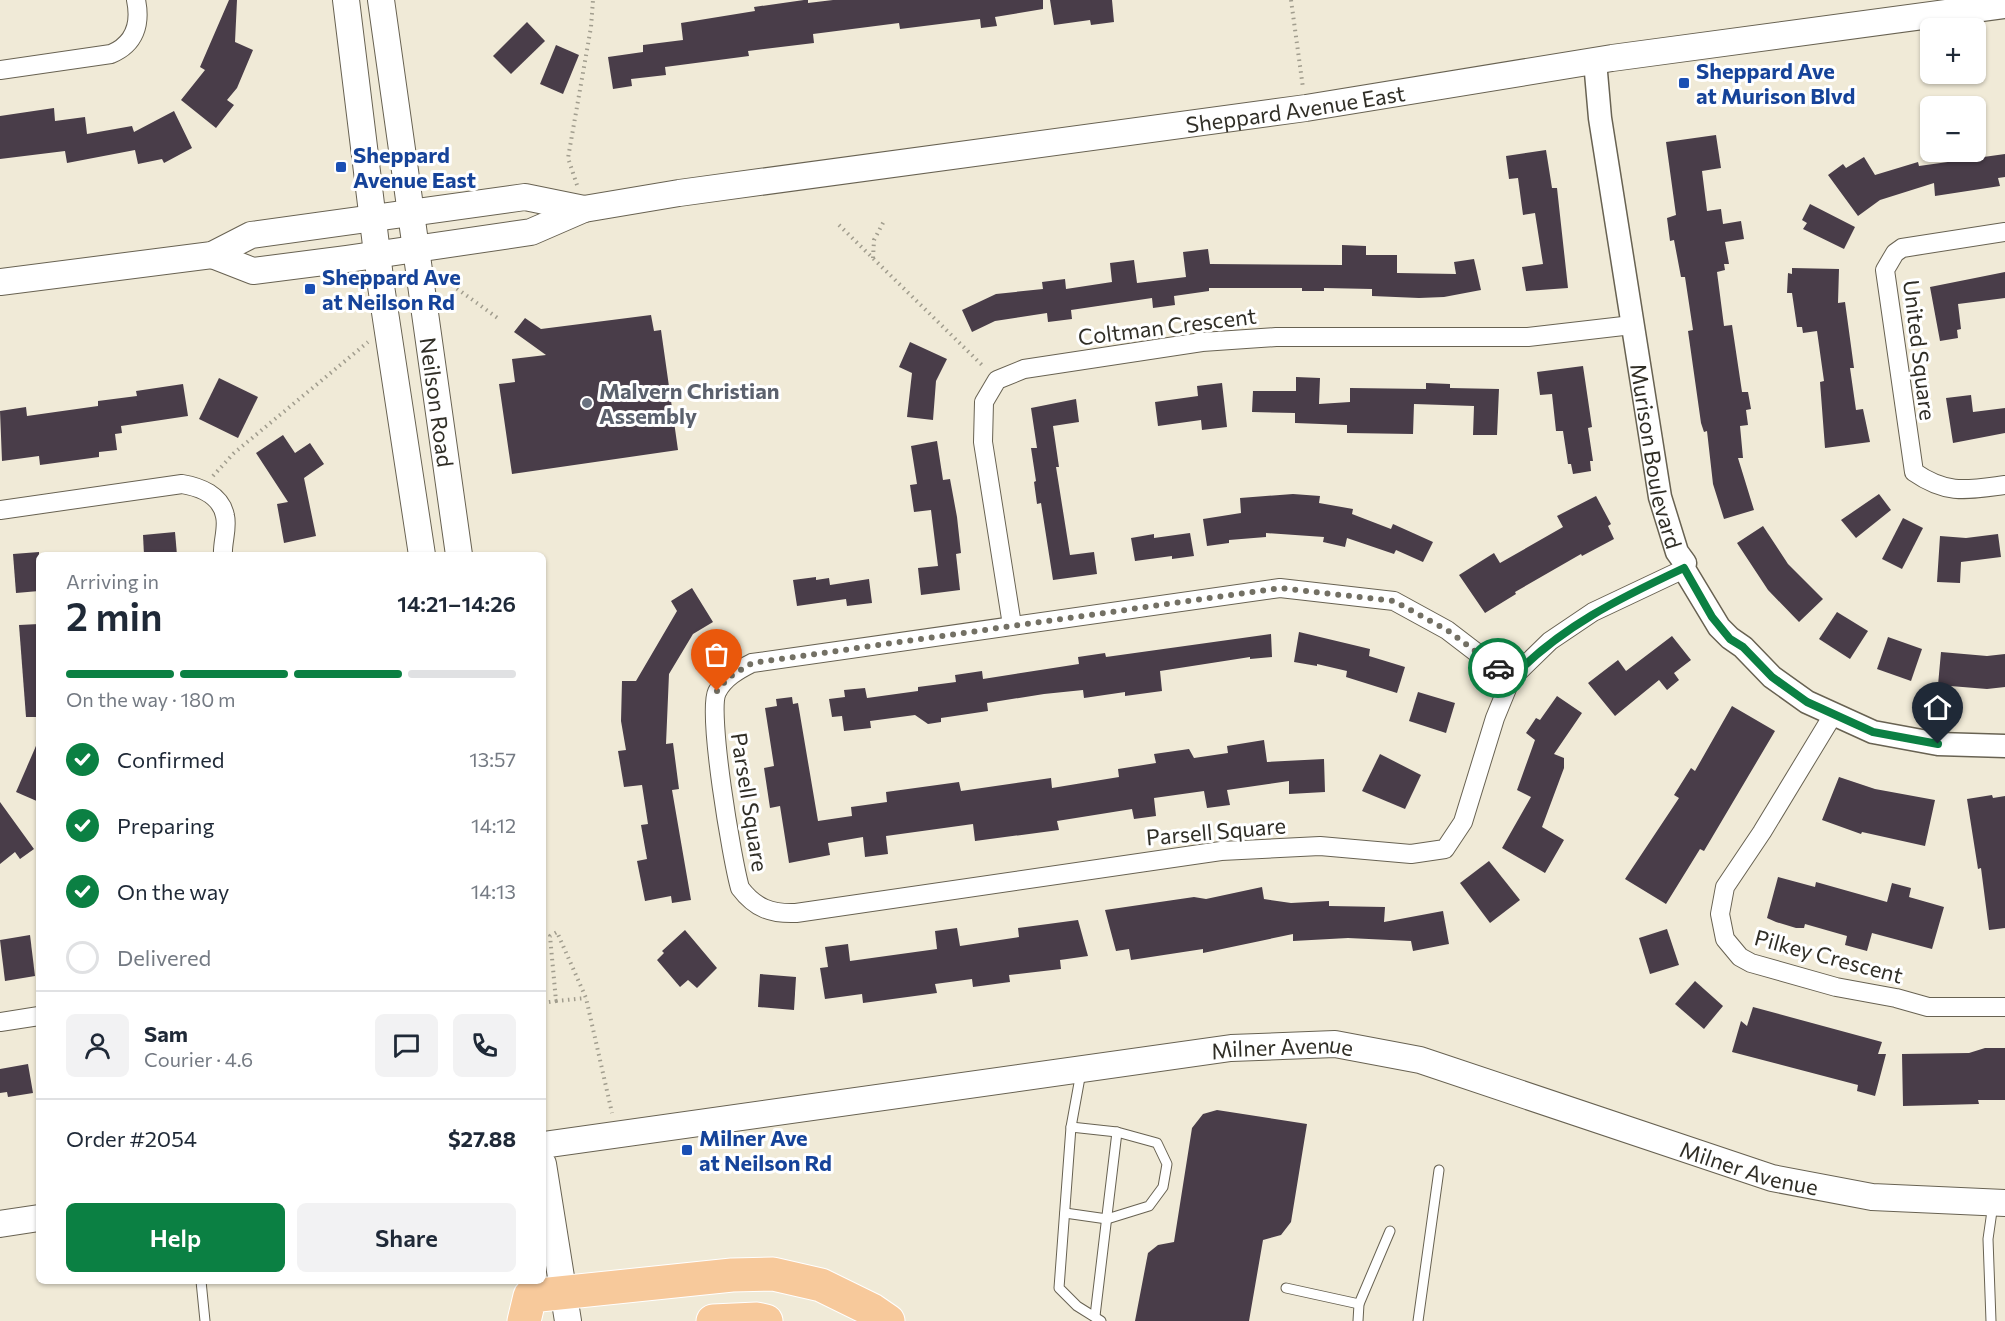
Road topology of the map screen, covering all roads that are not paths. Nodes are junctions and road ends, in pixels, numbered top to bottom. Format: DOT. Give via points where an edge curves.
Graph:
graph roads {
  1 [pos="136,0"];
  2 [pos="346,0"];
  3 [pos="381,0"];
  4 [pos="2005,5"];
  5 [pos="1595,61"];
  6 [pos="0,70"];
  7 [pos="584,209"];
  8 [pos="410,212"];
  9 [pos="372,216"];
  10 [pos="2005,232"];
  11 [pos="416,248"];
  12 [pos="377,254"];
  13 [pos="212,255"];
  14 [pos="0,282"];
  15 [pos="1632,325"];
  16 [pos="2005,485"];
  17 [pos="0,510"];
  18 [pos="458,548"];
  19 [pos="421,550"];
  20 [pos="223,552"];
  21 [pos="1684,568"];
  22 [pos="1012,625"];
  23 [pos="1511,679"];
  24 [pos="1833,716"];
  25 [pos="2005,746"];
  26 [pos="2005,1007"];
  27 [pos="36,1016"];
  28 [pos="0,1022"];
  29 [pos="1082,1070"];
  30 [pos="1071,1127"];
  31 [pos="1117,1132"];
  32 [pos="546,1145"];
  33 [pos="1439,1170"];
  34 [pos="546,1185"];
  35 [pos="1999,1204"];
  36 [pos="1065,1213"];
  37 [pos="36,1218"];
  38 [pos="1107,1219"];
  39 [pos="0,1224"];
  40 [pos="1390,1231"];
  41 [pos="201,1284"];
  42 [pos="1286,1288"];
  43 [pos="1359,1304"];
  44 [pos="529,1305"];
  45 [pos="566,1307"];
  46 [pos="1098,1319"];
  47 [pos="205,1321"];
  48 [pos="713,1321"];
  49 [pos="766,1321"];
  50 [pos="888,1321"];
  51 [pos="1358,1321"];
  52 [pos="1418,1321"];
  53 [pos="1991,1321"];
  1 -- 6 [label="street" via="140,16 137,31 121,50"];
  2 -- 9 [label="main road, Neilson Road"];
  3 -- 8 [label="main road, Neilson Road"];
  4 -- 5 [label="main road, Sheppard Avenue East"];
  5 -- 7 [label="main road, Sheppard Avenue East" via="1306,108 691,191"];
  5 -- 15 [label="street, Murison Boulevard"];
  7 -- 8 [label="main road, Sheppard Avenue East" via="525,197"];
  7 -- 11 [label="main road, Sheppard Avenue East" via="531,232"];
  8 -- 9 [label="main road, Sheppard Avenue East"];
  8 -- 11 [label="main road, Neilson Road"];
  9 -- 12 [label="main road, Neilson Road"];
  9 -- 13 [label="main road, Sheppard Avenue East" via="252,235"];
  10 -- 16 [label="street, United Square" via="1902,248 1891,258 1886,270 1914,472 1936,486 1965,491"];
  11 -- 12 [label="main road, Sheppard Avenue East"];
  11 -- 18 [label="main road, Neilson Road"];
  12 -- 13 [label="main road, Sheppard Avenue East" via="253,271"];
  12 -- 19 [label="main road, Neilson Road"];
  13 -- 14 [label="main road, Sheppard Avenue East"];
  15 -- 21 [label="street, Murison Boulevard" via="1660,497"];
  15 -- 22 [label="street, Coltman Crescent" via="1528,338 1287,337 1202,342 1024,369 998,380 984,402 983,442"];
  17 -- 20 [label="street" via="182,484 203,488 218,503 225,516"];
  18 -- 19 [label="main road"];
  21 -- 23 [label="street, Parsell Square" via="1593,612 1550,641"];
  21 -- 24 [label="street, Murison Boulevard" via="1712,617 1730,639 1772,677"];
  22 -- 23 [label="street, Parsell Square" via="1280,588 1307,590 1394,601 1447,630"];
  22 -- 23 [label="street, Parsell Square" via="752,663 722,683 714,700 713,721 737,879 750,902 771,912 796,913 1221,851 1320,846 1411,854 1445,849 1463,822"];
  24 -- 25 [label="street, Murison Boulevard" via="1873,732 1914,740"];
  24 -- 26 [label="street, Pilkey Crescent" via="1725,887 1720,914 1725,939 1740,957 1751,963 1836,987 1928,1007"];
  27 -- 28 [label="street"];
  29 -- 30 [label="lane"];
  29 -- 32 [label="main road, Milner Avenue"];
  29 -- 35 [label="main road, Milner Avenue" via="1231,1048 1335,1044 1420,1060 1772,1178 1872,1197"];
  30 -- 31 [label="lane"];
  30 -- 36 [label="lane"];
  31 -- 38 [label="lane"];
  31 -- 38 [label="lane" via="1157,1143 1167,1164 1163,1187 1149,1206"];
  33 -- 52 [label="lane"];
  34 -- 45 [label="main road"];
  35 -- 53 [label="lane" via="1988,1239"];
  36 -- 38 [label="lane"];
  36 -- 46 [label="lane" via="1059,1288"];
  37 -- 39 [label="main road"];
  38 -- 46 [label="lane"];
  40 -- 43 [label="lane"];
  41 -- 47 [label="lane"];
  42 -- 43 [label="lane"];
  43 -- 51 [label="lane"];
  44 -- 45 [label="highway"];
  45 -- 50 [label="highway" via="732,1275 773,1274 821,1285"];
  48 -- 49 [label="highway"];
}
